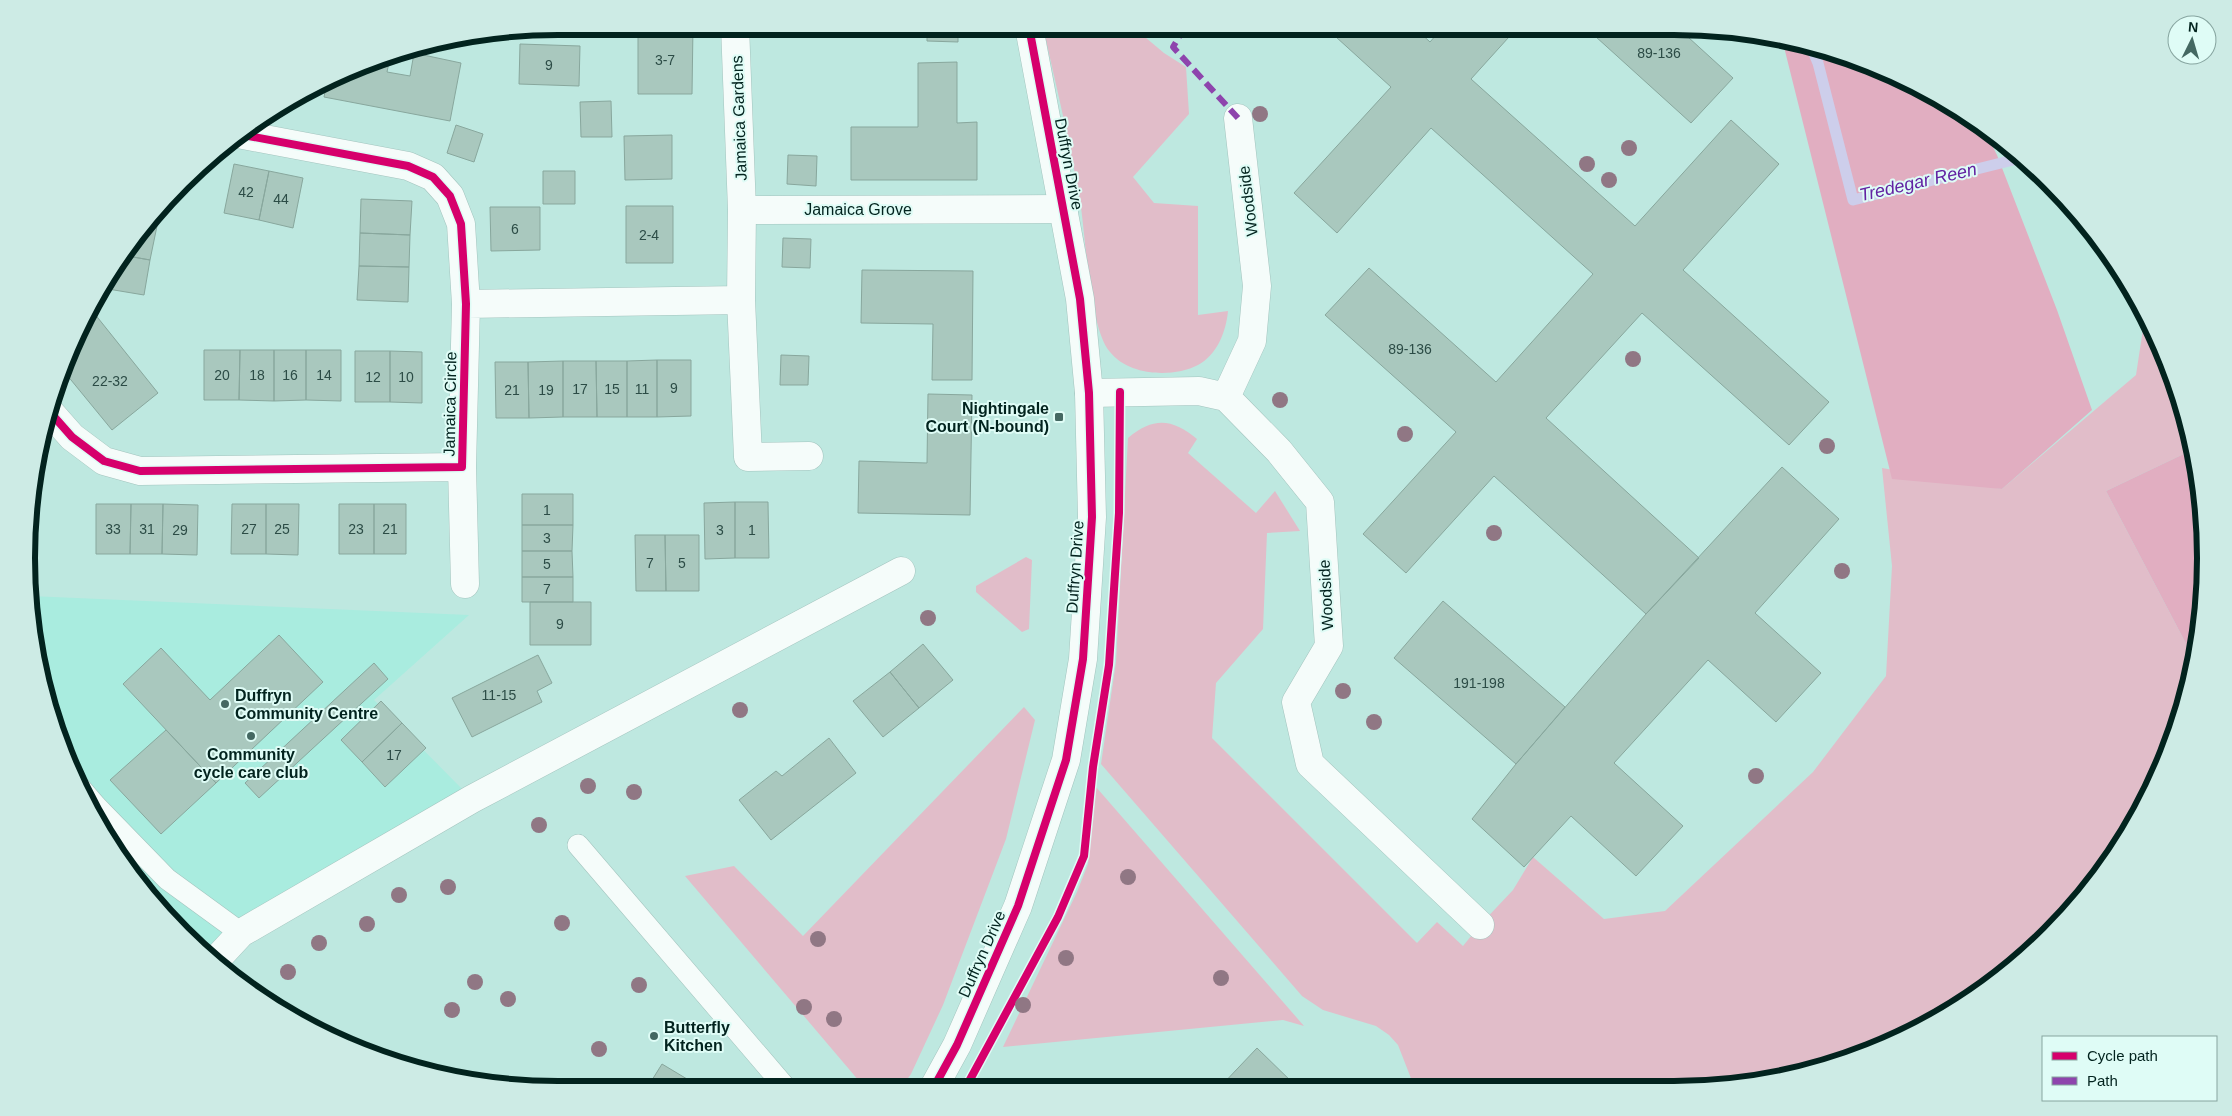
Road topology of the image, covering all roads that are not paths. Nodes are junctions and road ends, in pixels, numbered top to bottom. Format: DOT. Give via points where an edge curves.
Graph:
graph roads {
  1 [pos="735,35"];
  2 [pos="1031,35"];
  3 [pos="1238,118"];
  4 [pos="249,136"];
  5 [pos="1064,209"];
  6 [pos="742,210"];
  7 [pos="741,300"];
  8 [pos="466,304"];
  9 [pos="1089,393"];
  10 [pos="1226,398"];
  11 [pos="55,418"];
  12 [pos="809,456"];
  13 [pos="462,467"];
  14 [pos="901,571"];
  15 [pos="465,584"];
  16 [pos="101,811"];
  17 [pos="578,845"];
  18 [pos="1480,925"];
  19 [pos="241,933"];
  20 [pos="219,956"];
  21 [pos="780,1081"];
  22 [pos="938,1081"];
  1 -- 6 [label="street, Jamaica Gardens"];
  2 -- 5 [label="street, Duffryn Drive"];
  3 -- 10 [label="street, Woodside" via="1258,286 1252,340"];
  4 -- 8 [label="street, Jamaica Circle" via="408,166 433,177 450,196 461,224"];
  5 -- 6 [label="street, Jamaica Grove"];
  5 -- 9 [label="street, Duffryn Drive" via="1080,299"];
  6 -- 7 [label="street"];
  7 -- 8 [label="street"];
  7 -- 12 [label="street" via="748,457"];
  8 -- 13 [label="street, Jamaica Circle"];
  9 -- 10 [label="street" via="1199,391"];
  9 -- 22 [label="street, Duffryn Drive" via="1092,517 1083,659 1066,760 1018,906"];
  10 -- 18 [label="street, Woodside" via="1279,451 1320,502 1329,646 1296,702 1310,764"];
  11 -- 13 [label="street, Jamaica Circle" via="72,437 104,461 140,471"];
  13 -- 15 [label="street, Jamaica Circle"];
  14 -- 19 [label="street" via="472,799"];
  16 -- 19 [label="lane" via="167,879"];
  17 -- 21 [label="lane"];
  19 -- 20 [label="street"];
}
